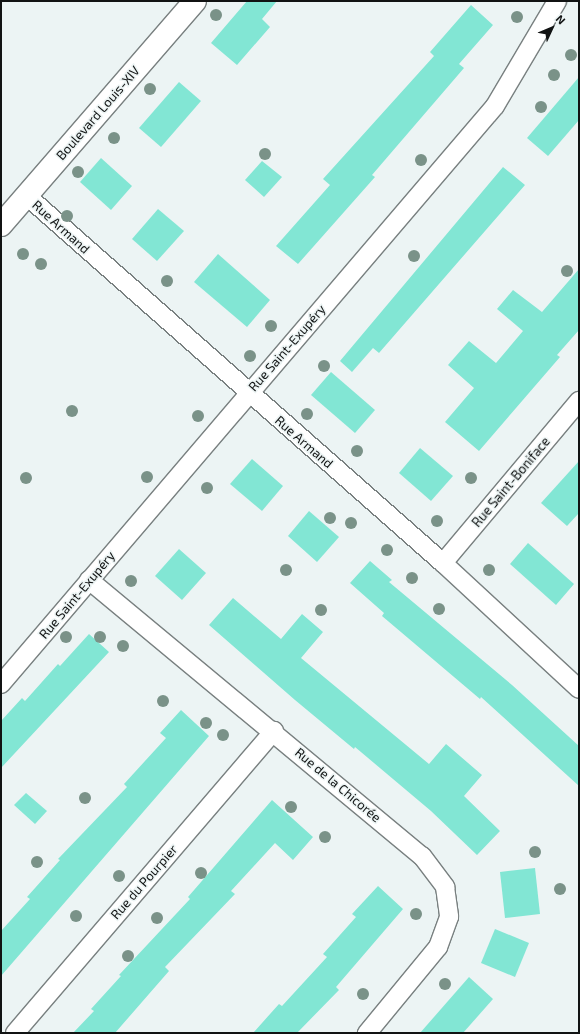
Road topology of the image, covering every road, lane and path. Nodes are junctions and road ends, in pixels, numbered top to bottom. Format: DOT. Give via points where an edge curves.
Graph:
graph roads {
  1 [pos="195,1"];
  2 [pos="557,1"];
  3 [pos="27,196"];
  4 [pos="1,225"];
  5 [pos="248,394"];
  6 [pos="579,401"];
  7 [pos="443,563"];
  8 [pos="89,580"];
  9 [pos="1,684"];
  10 [pos="579,689"];
  11 [pos="274,731"];
  12 [pos="15,1033"];
  13 [pos="367,1033"];
  1 -- 3 [label="main road, Boulevard Louis-XIV"];
  2 -- 5 [label="street, Rue Saint-Exupéry" via="495,106"];
  3 -- 4 [label="main road, Boulevard Louis-XIV"];
  3 -- 5 [label="street, Rue Armand"];
  5 -- 7 [label="street, Rue Armand"];
  5 -- 8 [label="street, Rue Saint-Exupéry"];
  6 -- 7 [label="street, Rue Saint-Boniface"];
  7 -- 10 [label="street, Rue Armand"];
  8 -- 9 [label="street, Rue Saint-Exupéry"];
  8 -- 11 [label="street, Rue de la Chicorée"];
  11 -- 12 [label="street, Rue du Pourpier"];
  11 -- 13 [label="street, Rue de la Chicorée" via="422,856 445,886 449,917 438,947"];
}
